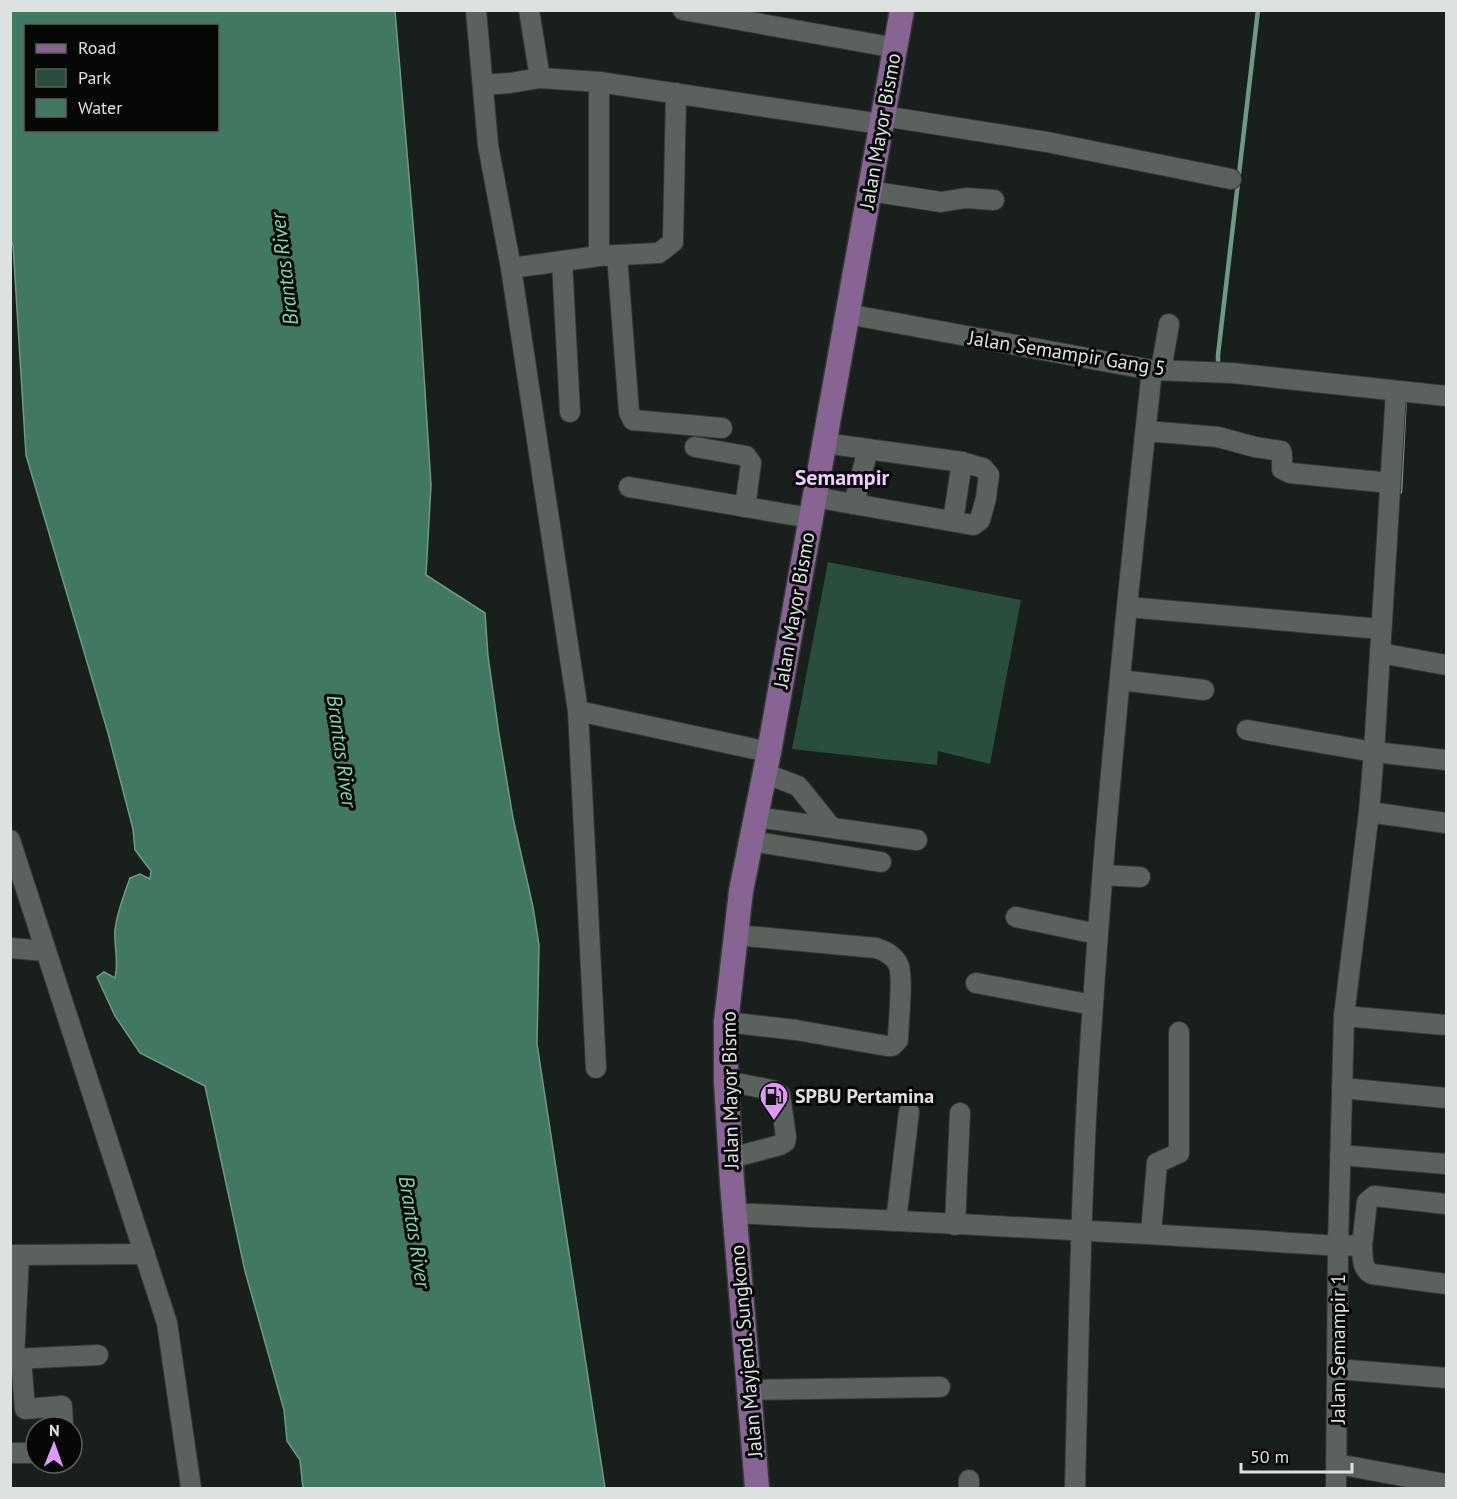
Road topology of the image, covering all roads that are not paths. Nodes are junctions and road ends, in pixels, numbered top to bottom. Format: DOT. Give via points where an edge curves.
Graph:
graph roads {
  1 [pos="476,10"];
  2 [pos="529,10"];
  3 [pos="683,10"];
  4 [pos="902,10"];
  5 [pos="896,48"];
  6 [pos="540,78"];
  7 [pos="599,82"];
  8 [pos="484,85"];
  9 [pos="676,93"];
  10 [pos="882,120"];
  11 [pos="1231,179"];
  12 [pos="869,191"];
  13 [pos="994,200"];
  14 [pos="608,255"];
  15 [pos="562,261"];
  16 [pos="511,268"];
  17 [pos="847,314"];
  18 [pos="1169,324"];
  19 [pos="1156,370"];
  20 [pos="1402,392"];
  21 [pos="1446,396"];
  22 [pos="570,412"];
  23 [pos="722,428"];
  24 [pos="1146,431"];
  25 [pos="824,443"];
  26 [pos="695,447"];
  27 [pos="868,449"];
  28 [pos="962,462"];
  29 [pos="1390,483"];
  30 [pos="629,487"];
  31 [pos="854,504"];
  32 [pos="745,507"];
  33 [pos="812,508"];
  34 [pos="953,521"];
  35 [pos="1127,607"];
  36 [pos="1381,629"];
  37 [pos="1380,653"];
  38 [pos="1446,664"];
  39 [pos="1120,680"];
  40 [pos="1204,690"];
  41 [pos="578,711"];
  42 [pos="1247,730"];
  43 [pos="1374,752"];
  44 [pos="1446,760"];
  45 [pos="767,763"];
  46 [pos="1369,813"];
  47 [pos="756,817"];
  48 [pos="1446,823"];
  49 [pos="831,828"];
  50 [pos="10,840"];
  51 [pos="917,840"];
  52 [pos="751,841"];
  53 [pos="880,862"];
  54 [pos="1103,875"];
  55 [pos="1140,877"];
  56 [pos="1016,917"];
  57 [pos="1097,934"];
  58 [pos="736,935"];
  59 [pos="10,948"];
  60 [pos="46,951"];
  61 [pos="976,984"];
  62 [pos="1092,1005"];
  63 [pos="1344,1016"];
  64 [pos="726,1022"];
  65 [pos="1446,1025"];
  66 [pos="1179,1032"];
  67 [pos="596,1068"];
  68 [pos="726,1081"];
  69 [pos="1342,1088"];
  70 [pos="1446,1098"];
  71 [pos="909,1112"];
  72 [pos="960,1113"];
  73 [pos="1340,1155"];
  74 [pos="731,1158"];
  75 [pos="1446,1164"];
  76 [pos="1446,1204"];
  77 [pos="734,1213"];
  78 [pos="896,1221"];
  79 [pos="955,1224"];
  80 [pos="1081,1232"];
  81 [pos="1151,1233"];
  82 [pos="1362,1245"];
  83 [pos="1338,1246"];
  84 [pos="145,1254"];
  85 [pos="15,1255"];
  86 [pos="1446,1284"];
  87 [pos="98,1355"];
  88 [pos="21,1359"];
  89 [pos="1338,1369"];
  90 [pos="1446,1377"];
  91 [pos="940,1387"];
  92 [pos="750,1390"];
  93 [pos="62,1415"];
  94 [pos="1336,1464"];
  95 [pos="1439,1485"];
  96 [pos="191,1488"];
  97 [pos="757,1488"];
  98 [pos="1075,1488"];
  99 [pos="1336,1488"];
  1 -- 8 [label="street"];
  2 -- 6 [label="street"];
  3 -- 5 [label="street"];
  4 -- 5 [label="main road, Jalan Mayor Bismo"];
  5 -- 10 [label="main road, Jalan Mayor Bismo"];
  6 -- 7 [label="street"];
  6 -- 8 [label="street"];
  7 -- 9 [label="street"];
  7 -- 14 [label="street"];
  8 -- 16 [label="street" via="488,145"];
  9 -- 10 [label="street"];
  9 -- 14 [label="street" via="673,242 659,253"];
  10 -- 11 [label="street" via="1047,142"];
  10 -- 12 [label="main road, Jalan Mayor Bismo"];
  12 -- 13 [label="street" via="941,202 966,198"];
  12 -- 17 [label="main road, Jalan Mayor Bismo"];
  14 -- 15 [label="street"];
  14 -- 23 [label="street" via="633,420"];
  15 -- 16 [label="street"];
  15 -- 22 [label="street"];
  16 -- 41 [label="street"];
  17 -- 19 [label="street, Jalan Semampir Gang 5"];
  17 -- 25 [label="main road, Jalan Mayor Bismo"];
  18 -- 19 [label="street"];
  19 -- 20 [label="street, Jalan Semampir Gang 5" via="1243,374"];
  19 -- 24 [label="street"];
  20 -- 21 [label="street, Jalan Semampir Gang 5"];
  20 -- 29 [label="street, Jalan Semampir 1"];
  24 -- 29 [label="street" via="1218,437 1281,451 1282,469 1290,473"];
  24 -- 35 [label="street"];
  25 -- 27 [label="street"];
  25 -- 33 [label="main road, Jalan Mayor Bismo"];
  26 -- 32 [label="street" via="750,459"];
  27 -- 28 [label="street"];
  27 -- 31 [label="street"];
  28 -- 34 [label="street"];
  28 -- 34 [label="street" via="987,471 986,498 980,520 973,525"];
  29 -- 36 [label="street, Jalan Semampir 1"];
  30 -- 32 [label="street"];
  31 -- 33 [label="street"];
  31 -- 34 [label="street"];
  32 -- 33 [label="street"];
  33 -- 45 [label="main road, Jalan Mayor Bismo"];
  35 -- 36 [label="street"];
  35 -- 39 [label="street"];
  36 -- 37 [label="street, Jalan Semampir 1"];
  37 -- 38 [label="street"];
  37 -- 43 [label="street, Jalan Semampir 1"];
  39 -- 40 [label="street"];
  39 -- 54 [label="street"];
  41 -- 45 [label="street"];
  41 -- 67 [label="street"];
  42 -- 43 [label="street"];
  43 -- 44 [label="street"];
  43 -- 46 [label="street, Jalan Semampir 1"];
  45 -- 47 [label="main road, Jalan Mayor Bismo"];
  45 -- 49 [label="street" via="798,786"];
  46 -- 48 [label="street"];
  46 -- 63 [label="street, Jalan Semampir 1"];
  47 -- 49 [label="street"];
  47 -- 52 [label="main road, Jalan Mayor Bismo"];
  49 -- 51 [label="street"];
  50 -- 60 [label="street"];
  52 -- 53 [label="street"];
  52 -- 58 [label="main road, Jalan Mayor Bismo"];
  54 -- 55 [label="street"];
  54 -- 57 [label="street"];
  56 -- 57 [label="street"];
  57 -- 62 [label="street"];
  58 -- 64 [label="main road, Jalan Mayor Bismo"];
  58 -- 64 [label="street" via="886,951 901,971 898,1041 887,1046"];
  59 -- 60 [label="street"];
  60 -- 84 [label="street"];
  61 -- 62 [label="street"];
  62 -- 80 [label="street"];
  63 -- 65 [label="street"];
  63 -- 69 [label="street, Jalan Semampir 1"];
  64 -- 68 [label="main road, Jalan Mayor Bismo"];
  66 -- 81 [label="street" via="1179,1153 1157,1163"];
  68 -- 74 [label="main road, Jalan Mayor Bismo"];
  68 -- 74 [label="street" via="780,1095 786,1137 780,1145"];
  69 -- 70 [label="street"];
  69 -- 73 [label="street, Jalan Semampir 1"];
  71 -- 78 [label="street"];
  72 -- 79 [label="street"];
  73 -- 75 [label="street"];
  73 -- 83 [label="street, Jalan Semampir 1"];
  74 -- 77 [label="main road, Jalan Mayor Bismo"];
  76 -- 82 [label="street" via="1374,1196 1367,1202"];
  77 -- 78 [label="street"];
  77 -- 92 [label="main road, Jalan Mayjend. Sungkono"];
  78 -- 79 [label="street"];
  79 -- 80 [label="street"];
  80 -- 81 [label="street"];
  80 -- 98 [label="street"];
  81 -- 83 [label="street"];
  82 -- 83 [label="street"];
  82 -- 86 [label="street" via="1366,1272"];
  83 -- 89 [label="street, Jalan Semampir 1"];
  84 -- 85 [label="street"];
  84 -- 96 [label="street" via="167,1323"];
  85 -- 88 [label="street" via="14,1359"];
  87 -- 88 [label="street"];
  88 -- 93 [label="street" via="25,1409 62,1406"];
  89 -- 90 [label="street"];
  89 -- 94 [label="street, Jalan Semampir 1"];
  91 -- 92 [label="street"];
  92 -- 97 [label="main road, Jalan Mayjend. Sungkono"];
  94 -- 95 [label="street"];
  94 -- 99 [label="street, Jalan Semampir 1"];
}
